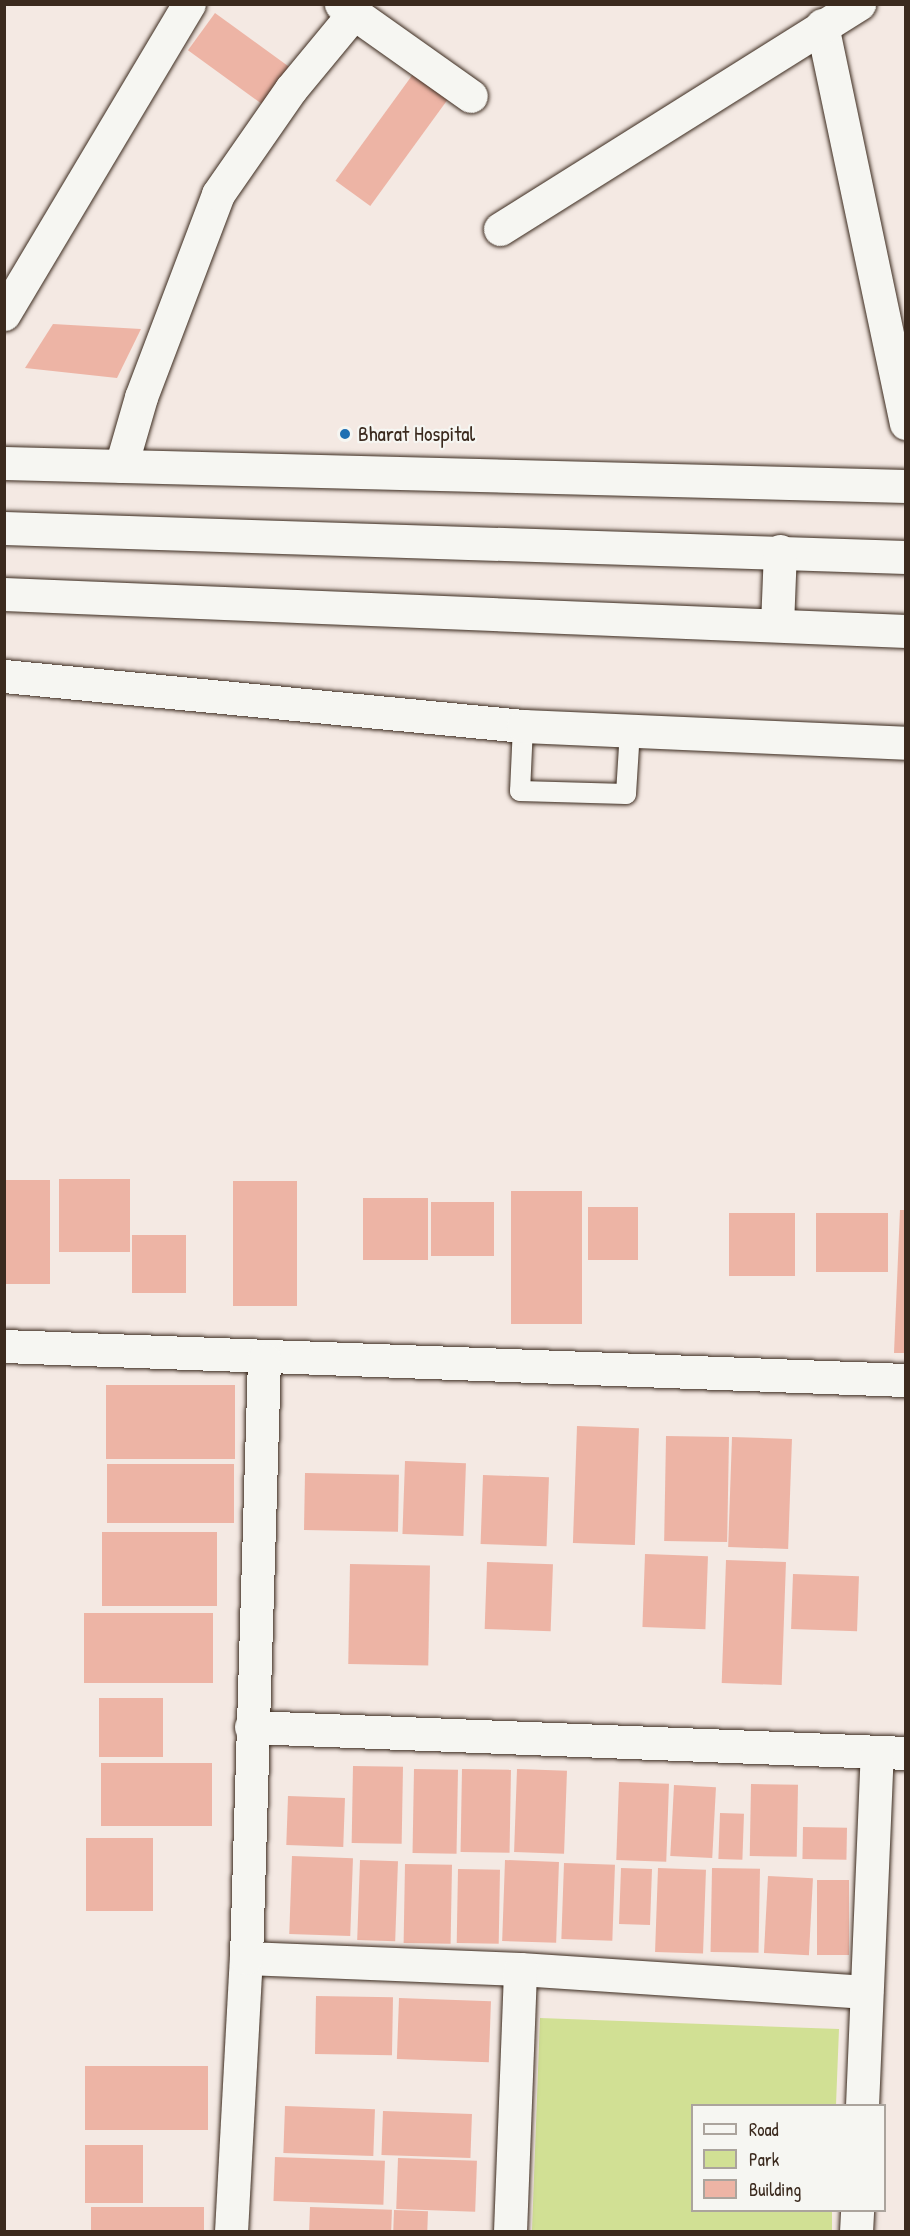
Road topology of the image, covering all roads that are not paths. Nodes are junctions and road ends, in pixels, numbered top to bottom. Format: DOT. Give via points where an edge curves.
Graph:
graph roads {
  1 [pos="189,4"];
  2 [pos="860,4"];
  3 [pos="347,9"];
  4 [pos="822,25"];
  5 [pos="471,96"];
  6 [pos="500,230"];
  7 [pos="4,314"];
  8 [pos="906,423"];
  9 [pos="4,463"];
  10 [pos="121,466"];
  11 [pos="906,486"];
  12 [pos="4,528"];
  13 [pos="780,551"];
  14 [pos="906,557"];
  15 [pos="4,594"];
  16 [pos="777,625"];
  17 [pos="906,631"];
  18 [pos="4,676"];
  19 [pos="523,726"];
  20 [pos="630,731"];
  21 [pos="906,743"];
  22 [pos="4,1346"];
  23 [pos="264,1359"];
  24 [pos="906,1380"];
  25 [pos="251,1727"];
  26 [pos="891,1753"];
  27 [pos="246,1958"];
  28 [pos="520,1969"];
  29 [pos="866,1992"];
  30 [pos="862,2104"];
  31 [pos="857,2212"];
  32 [pos="231,2232"];
  33 [pos="510,2232"];
  34 [pos="856,2232"];
  1 -- 7 [label="street"];
  2 -- 4 [label="street"];
  3 -- 5 [label="street"];
  3 -- 10 [label="street" via="218,194 141,397"];
  4 -- 6 [label="street"];
  4 -- 8 [label="street"];
  9 -- 10 [label="street"];
  10 -- 11 [label="street"];
  12 -- 13 [label="street"];
  13 -- 14 [label="street"];
  13 -- 16 [label="street"];
  15 -- 16 [label="street"];
  16 -- 17 [label="street"];
  18 -- 19 [label="street"];
  19 -- 20 [label="street"];
  19 -- 20 [label="lane" via="520,791 626,794"];
  20 -- 21 [label="street"];
  22 -- 23 [label="street"];
  23 -- 24 [label="street"];
  23 -- 25 [label="street"];
  25 -- 26 [label="street"];
  25 -- 27 [label="street"];
  26 -- 29 [label="street"];
  27 -- 28 [label="street"];
  27 -- 32 [label="street"];
  28 -- 29 [label="street"];
  28 -- 33 [label="street"];
  29 -- 30 [label="street"];
  31 -- 34 [label="street"];
}
